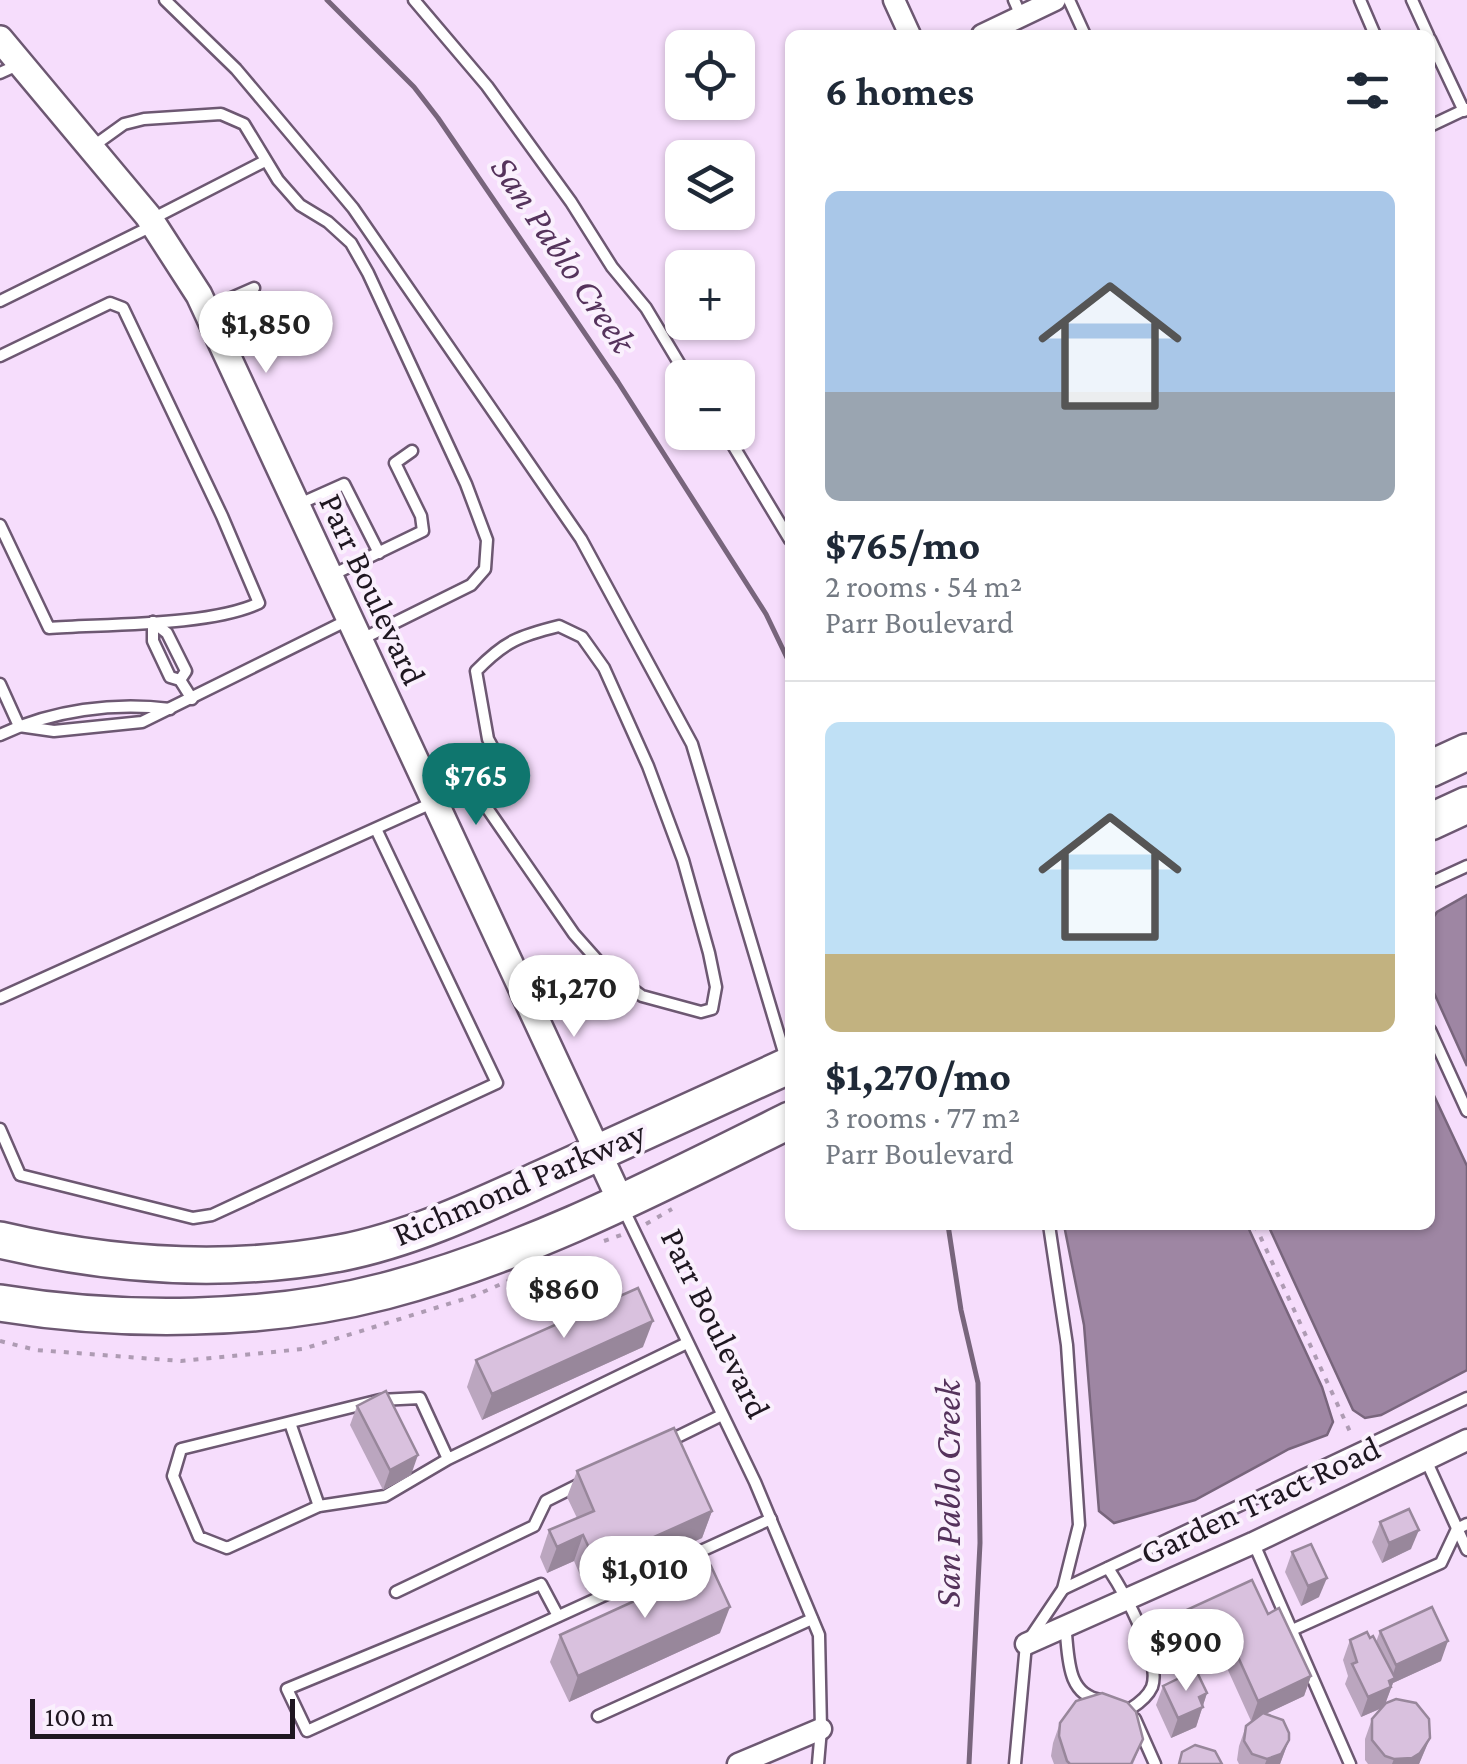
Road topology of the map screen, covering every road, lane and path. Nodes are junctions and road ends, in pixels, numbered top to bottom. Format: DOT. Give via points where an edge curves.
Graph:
graph roads {
  1 [pos="165,0"];
  2 [pos="414,0"];
  3 [pos="894,0"];
  4 [pos="1054,0"];
  5 [pos="1069,0"];
  6 [pos="1360,0"];
  7 [pos="1412,0"];
  8 [pos="1017,8"];
  9 [pos="908,30"];
  10 [pos="988,30"];
  11 [pos="1083,30"];
  12 [pos="1373,30"];
  13 [pos="1426,30"];
  14 [pos="0,39"];
  15 [pos="1435,49"];
  16 [pos="10,68"];
  17 [pos="1465,110"];
  18 [pos="1435,124"];
  19 [pos="92,148"];
  20 [pos="265,161"];
  21 [pos="153,222"];
  22 [pos="254,288"];
  23 [pos="0,300"];
  24 [pos="206,310"];
  25 [pos="0,356"];
  26 [pos="677,360"];
  27 [pos="736,450"];
  28 [pos="412,451"];
  29 [pos="296,505"];
  30 [pos="0,526"];
  31 [pos="785,532"];
  32 [pos="379,552"];
  33 [pos="329,576"];
  34 [pos="153,622"];
  35 [pos="354,630"];
  36 [pos="0,684"];
  37 [pos="192,699"];
  38 [pos="171,710"];
  39 [pos="19,726"];
  40 [pos="0,735"];
  41 [pos="1467,752"];
  42 [pos="1435,767"];
  43 [pos="429,792"];
  44 [pos="485,805"];
  45 [pos="1467,806"];
  46 [pos="1435,820"];
  47 [pos="376,828"];
  48 [pos="1467,866"];
  49 [pos="1435,882"];
  50 [pos="0,998"];
  51 [pos="1435,1041"];
  52 [pos="785,1051"];
  53 [pos="785,1067"];
  54 [pos="1467,1111"];
  55 [pos="785,1122"];
  56 [pos="0,1130"];
  57 [pos="596,1154"];
  58 [pos="622,1204"];
  59 [pos="1050,1230"];
  60 [pos="1256,1230"];
  61 [pos="0,1240"];
  62 [pos="0,1303"];
  63 [pos="688,1343"];
  64 [pos="1467,1398"];
  65 [pos="722,1415"];
  66 [pos="290,1422"];
  67 [pos="1467,1440"];
  68 [pos="652,1449"];
  69 [pos="1358,1449"];
  70 [pos="448,1459"];
  71 [pos="1425,1459"];
  72 [pos="598,1475"];
  73 [pos="320,1506"];
  74 [pos="771,1519"];
  75 [pos="1462,1526"];
  76 [pos="1254,1543"];
  77 [pos="1467,1550"];
  78 [pos="1108,1568"];
  79 [pos="1062,1589"];
  80 [pos="396,1592"];
  81 [pos="1126,1596"];
  82 [pos="558,1616"];
  83 [pos="812,1618"];
  84 [pos="1066,1625"];
  85 [pos="1290,1631"];
  86 [pos="1026,1644"];
  87 [pos="1130,1709"];
  88 [pos="598,1716"];
  89 [pos="821,1729"];
  90 [pos="738,1764"];
  91 [pos="818,1764"];
  92 [pos="1015,1764"];
  93 [pos="1155,1764"];
  94 [pos="1350,1764"];
  1 -- 52 [label="lane" via="236,69 354,208 582,539 692,744"];
  2 -- 26 [label="lane" via="487,86"];
  3 -- 9 [label="street"];
  4 -- 8 [label="street"];
  5 -- 11 [label="lane"];
  6 -- 12 [label="lane"];
  7 -- 13 [label="lane"];
  8 -- 10 [label="street"];
  14 -- 16 [label="street, Parr Boulevard"];
  15 -- 17 [label="lane"];
  16 -- 19 [label="street, Parr Boulevard"];
  17 -- 18 [label="lane"];
  19 -- 20 [label="lane" via="124,124 221,114 244,124"];
  19 -- 21 [label="street, Parr Boulevard"];
  20 -- 21 [label="lane"];
  20 -- 35 [label="lane" via="300,205 352,243 488,540 485,569 471,585"];
  21 -- 23 [label="lane"];
  21 -- 24 [label="street, Parr Boulevard"];
  22 -- 24 [label="lane"];
  24 -- 29 [label="street, Parr Boulevard"];
  25 -- 34 [label="lane" via="110,302 123,308 259,603"];
  27 -- 31 [label="lane"];
  28 -- 32 [label="lane" via="394,463 421,516 422,532"];
  29 -- 32 [label="lane" via="344,484"];
  29 -- 33 [label="street, Parr Boulevard"];
  30 -- 34 [label="lane" via="49,628"];
  32 -- 33 [label="lane"];
  33 -- 35 [label="street, Parr Boulevard"];
  34 -- 37 [label="lane" via="152,642 170,678 180,680"];
  35 -- 37 [label="lane"];
  35 -- 43 [label="street, Parr Boulevard"];
  36 -- 39 [label="lane"];
  37 -- 38 [label="lane"];
  38 -- 39 [label="lane" via="137,705"];
  38 -- 39 [label="lane" via="126,724 54,731"];
  39 -- 40 [label="lane"];
  41 -- 42 [label="highway"];
  43 -- 44 [label="lane" via="458,786"];
  43 -- 47 [label="lane"];
  43 -- 57 [label="street, Parr Boulevard"];
  44 -- 44 [label="lane" via="606,970 642,996 701,1012 712,1008 716,987 709,953 648,766 604,668 582,637 560,626 499,648 476,672 488,739 511,781"];
  45 -- 46 [label="highway"];
  47 -- 50 [label="lane"];
  47 -- 56 [label="lane" via="497,1083 193,1218 20,1176"];
  48 -- 49 [label="lane"];
  51 -- 54 [label="lane"];
  53 -- 57 [label="highway, Richmond Parkway"];
  55 -- 58 [label="highway, Richmond Parkway"];
  57 -- 58 [label="street, Parr Boulevard"];
  57 -- 61 [label="highway, Richmond Parkway" via="464,1213 327,1254 174,1265"];
  58 -- 62 [label="highway, Richmond Parkway" via="483,1260 384,1292 299,1309 112,1316"];
  58 -- 63 [label="lane, Parr Boulevard"];
  59 -- 79 [label="lane" via="1067,1345 1079,1525"];
  60 -- 69 [label="path"];
  63 -- 65 [label="lane, Parr Boulevard"];
  63 -- 70 [label="lane"];
  64 -- 69 [label="lane"];
  65 -- 68 [label="lane"];
  65 -- 74 [label="lane, Parr Boulevard"];
  66 -- 70 [label="lane" via="380,1400 420,1398"];
  66 -- 73 [label="lane"];
  66 -- 73 [label="lane" via="181,1449 173,1476 199,1537 228,1548"];
  67 -- 71 [label="street, Garden Tract Road"];
  69 -- 78 [label="lane"];
  70 -- 73 [label="lane" via="384,1496"];
  71 -- 75 [label="lane"];
  71 -- 76 [label="street, Garden Tract Road"];
  72 -- 80 [label="lane" via="546,1501 534,1526"];
  74 -- 82 [label="lane"];
  74 -- 83 [label="lane, Parr Boulevard"];
  75 -- 77 [label="lane"];
  75 -- 85 [label="lane" via="1441,1563"];
  76 -- 81 [label="street, Garden Tract Road"];
  76 -- 85 [label="lane"];
  78 -- 79 [label="lane"];
  78 -- 81 [label="lane"];
  79 -- 86 [label="lane"];
  81 -- 84 [label="street, Garden Tract Road"];
  81 -- 87 [label="lane" via="1153,1675 1152,1688"];
  82 -- 82 [label="lane" via="307,1732 288,1688 541,1584"];
  83 -- 88 [label="lane"];
  83 -- 89 [label="lane, Parr Boulevard" via="819,1635"];
  84 -- 86 [label="street, Garden Tract Road"];
  84 -- 87 [label="lane" via="1073,1683 1093,1699"];
  85 -- 94 [label="lane"];
  86 -- 92 [label="lane"];
  87 -- 93 [label="lane"];
  89 -- 90 [label="street"];
  89 -- 91 [label="lane, Parr Boulevard"];
}
